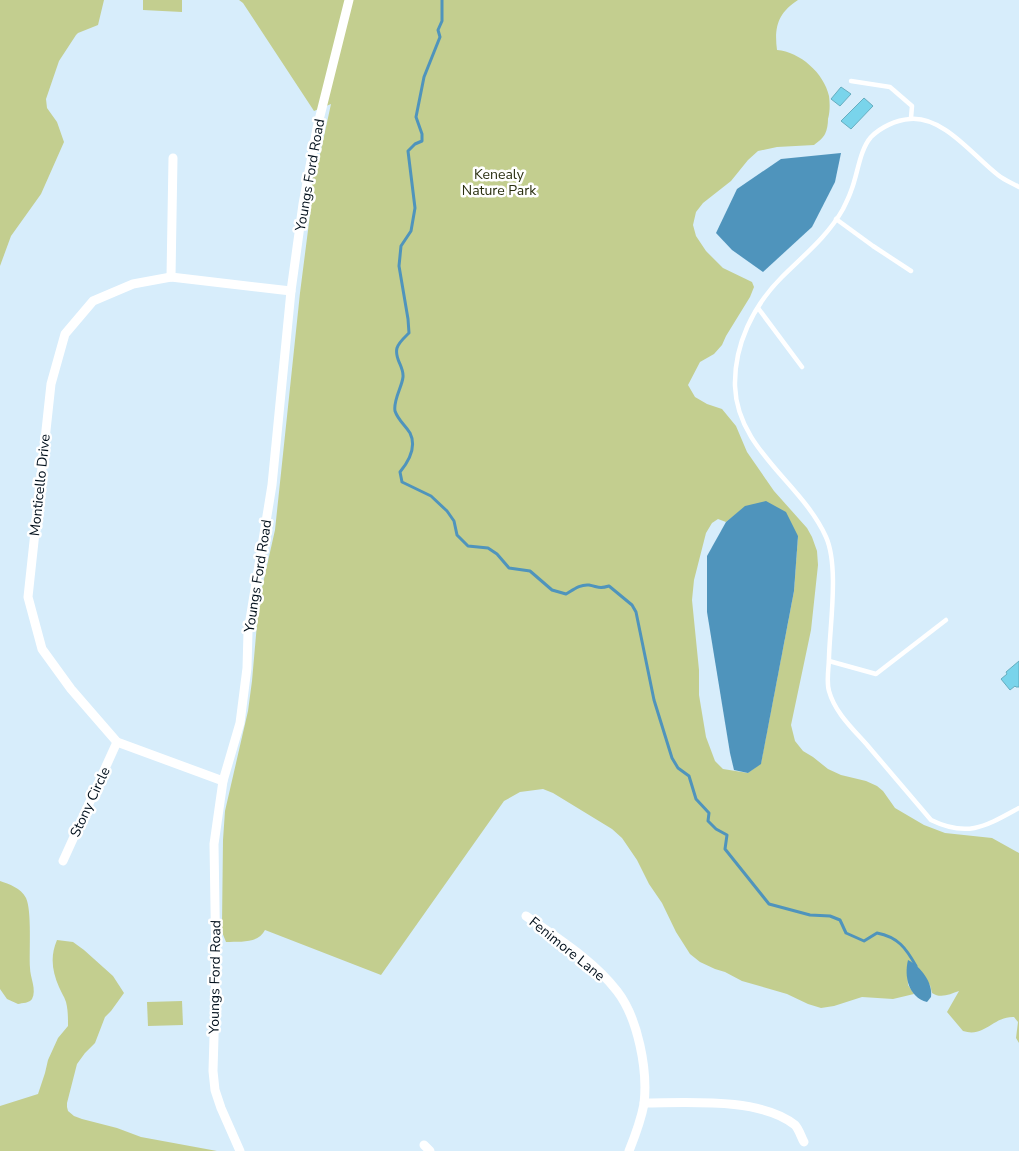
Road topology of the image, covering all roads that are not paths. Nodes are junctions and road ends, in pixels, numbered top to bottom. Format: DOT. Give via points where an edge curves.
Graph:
graph roads {
  1 [pos="349,0"];
  2 [pos="851,81"];
  3 [pos="911,118"];
  4 [pos="173,158"];
  5 [pos="1019,187"];
  6 [pos="836,219"];
  7 [pos="911,271"];
  8 [pos="171,277"];
  9 [pos="291,291"];
  10 [pos="758,308"];
  11 [pos="802,366"];
  12 [pos="946,620"];
  13 [pos="829,661"];
  14 [pos="117,742"];
  15 [pos="223,782"];
  16 [pos="1019,808"];
  17 [pos="63,861"];
  18 [pos="526,916"];
  19 [pos="644,1102"];
  20 [pos="804,1142"];
  21 [pos="240,1151"];
  22 [pos="629,1151"];
  1 -- 9 [label="street, Youngs Ford Road" via="317,128"];
  2 -- 3 [label="lane" via="890,87 912,106"];
  3 -- 5 [label="lane" via="926,121 950,133 998,175"];
  3 -- 6 [label="lane" via="882,127 870,138 860,158 852,191"];
  4 -- 8 [label="street"];
  6 -- 7 [label="lane"];
  6 -- 10 [label="lane" via="779,280"];
  8 -- 9 [label="street, Monticello Drive"];
  8 -- 14 [label="street, Monticello Drive" via="133,284 93,301 65,334 51,384 28,597 42,649 71,689"];
  9 -- 15 [label="street, Youngs Ford Road" via="272,485 248,632 240,723"];
  10 -- 11 [label="lane"];
  10 -- 13 [label="lane" via="742,339 737,365 735,387 739,409 760,450 817,519 828,540 833,565"];
  12 -- 13 [label="lane" via="876,674"];
  13 -- 16 [label="lane" via="829,691 839,712 931,820 963,830 982,826"];
  14 -- 15 [label="street, Monticello Drive"];
  14 -- 17 [label="street, Stony Circle"];
  15 -- 21 [label="street, Youngs Ford Road" via="214,844 216,969 213,1071 221,1108"];
  18 -- 19 [label="street, Fenimore Lane" via="592,966 617,992 634,1023 644,1065"];
  19 -- 20 [label="street" via="727,1104 770,1112 796,1126"];
  19 -- 22 [label="street, Fenimore Lane"];
}
